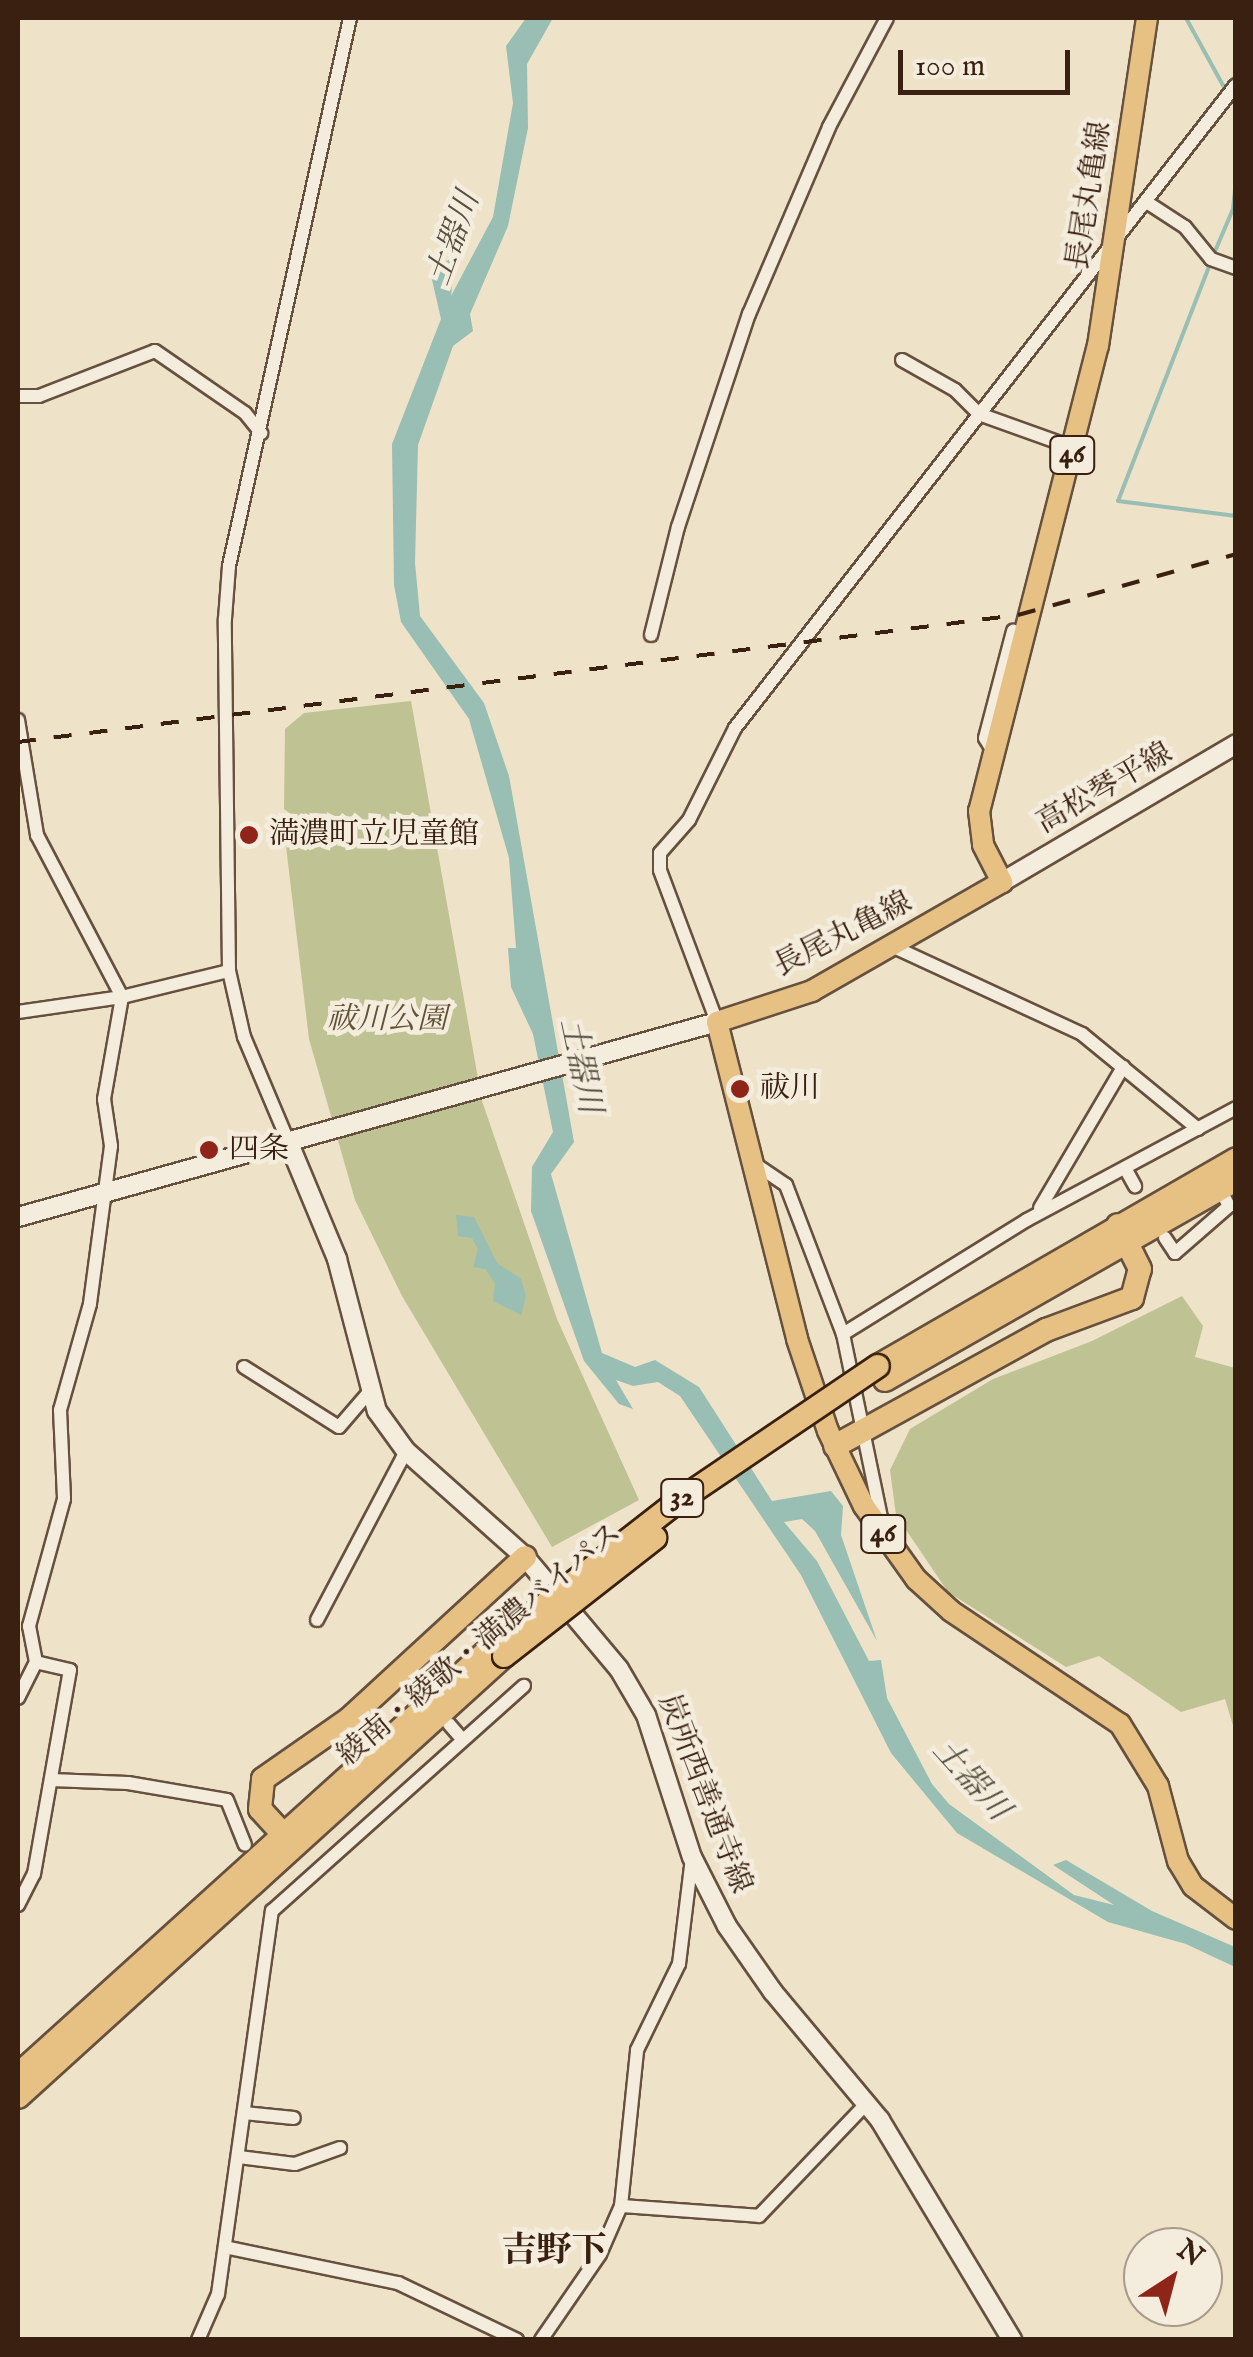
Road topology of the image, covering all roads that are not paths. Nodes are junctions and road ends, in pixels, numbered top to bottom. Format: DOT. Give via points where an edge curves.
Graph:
graph roads {
  1 [pos="350,18"];
  2 [pos="887,18"];
  3 [pos="1147,18"];
  4 [pos="1231,91"];
  5 [pos="1148,203"];
  6 [pos="1114,243"];
  7 [pos="1236,268"];
  8 [pos="902,360"];
  9 [pos="18,396"];
  10 [pos="980,414"];
  11 [pos="261,433"];
  12 [pos="1075,441"];
  13 [pos="1013,631"];
  14 [pos="651,635"];
  15 [pos="18,720"];
  16 [pos="1236,744"];
  17 [pos="993,751"];
  18 [pos="1002,882"];
  19 [pos="894,947"];
  20 [pos="229,972"];
  21 [pos="122,998"];
  22 [pos="18,1012"];
  23 [pos="709,1024"];
  24 [pos="1122,1066"];
  25 [pos="1236,1108"];
  26 [pos="1198,1129"];
  27 [pos="288,1141"];
  28 [pos="1236,1159"];
  29 [pos="751,1161"];
  30 [pos="1125,1168"];
  31 [pos="1228,1184"];
  32 [pos="1134,1186"];
  33 [pos="106,1195"];
  34 [pos="18,1218"];
  35 [pos="1028,1220"];
  36 [pos="1123,1234"];
  37 [pos="1166,1238"];
  38 [pos="843,1334"];
  39 [pos="244,1367"];
  40 [pos="370,1391"];
  41 [pos="867,1428"];
  42 [pos="835,1446"];
  43 [pos="406,1452"];
  44 [pos="884,1536"];
  45 [pos="525,1557"];
  46 [pos="318,1620"];
  47 [pos="36,1662"];
  48 [pos="524,1686"];
  49 [pos="18,1698"];
  50 [pos="449,1724"];
  51 [pos="462,1739"];
  52 [pos="51,1780"];
  53 [pos="288,1840"];
  54 [pos="245,1845"];
  55 [pos="692,1856"];
  56 [pos="280,1882"];
  57 [pos="292,1894"];
  58 [pos="18,1905"];
  59 [pos="1236,1919"];
  60 [pos="18,2075"];
  61 [pos="18,2097"];
  62 [pos="867,2103"];
  63 [pos="244,2113"];
  64 [pos="294,2118"];
  65 [pos="340,2148"];
  66 [pos="239,2157"];
  67 [pos="622,2206"];
  68 [pos="225,2247"];
  69 [pos="198,2340"];
  70 [pos="517,2340"];
  71 [pos="541,2340"];
  72 [pos="1012,2340"];
  1 -- 11 [label="street"];
  2 -- 14 [label="street" via="829,127 749,314 678,527"];
  3 -- 6 [label="main road, 長尾丸亀線 / 46"];
  4 -- 5 [label="street"];
  5 -- 6 [label="street"];
  5 -- 7 [label="street" via="1184,227 1211,259"];
  6 -- 10 [label="street"];
  6 -- 12 [label="main road, 長尾丸亀線 / 46"];
  8 -- 10 [label="street"];
  9 -- 11 [label="street" via="39,396 155,351 245,413"];
  10 -- 12 [label="street" via="1063,444"];
  10 -- 23 [label="street" via="735,728 689,820 660,853"];
  11 -- 20 [label="street" via="229,566 225,619"];
  12 -- 17 [label="main road, 長尾丸亀線 / 46"];
  13 -- 17 [label="street" via="985,738"];
  15 -- 21 [label="street" via="37,835"];
  16 -- 18 [label="main road, 高松琴平線"];
  17 -- 18 [label="main road, 長尾丸亀線 / 46" via="980,833"];
  18 -- 19 [label="main road, 長尾丸亀線"];
  19 -- 23 [label="main road, 長尾丸亀線" via="812,991"];
  19 -- 24 [label="street" via="1062,1022"];
  20 -- 21 [label="street"];
  20 -- 27 [label="street" via="244,1037"];
  21 -- 22 [label="street"];
  21 -- 33 [label="street" via="104,1098 111,1146"];
  23 -- 27 [label="main road"];
  23 -- 29 [label="main road, 46"];
  24 -- 26 [label="street"];
  24 -- 35 [label="street" via="1053,1196"];
  25 -- 26 [label="street"];
  26 -- 30 [label="street"];
  27 -- 33 [label="main road"];
  27 -- 40 [label="main road, 炭所西善通寺線" via="332,1242"];
  28 -- 36 [label="highway, 綾南・綾歌・満濃バイパス / 32"];
  29 -- 38 [label="street" via="786,1185"];
  29 -- 42 [label="main road, 46" via="797,1339"];
  30 -- 32 [label="street"];
  30 -- 35 [label="street"];
  31 -- 36 [label="highway, 綾南・綾歌・満濃バイパス / 32"];
  31 -- 37 [label="street" via="1229,1206 1175,1253"];
  33 -- 34 [label="main road"];
  33 -- 47 [label="street" via="82,1345 60,1410 64,1499 29,1626"];
  35 -- 38 [label="street"];
  36 -- 41 [label="highway" via="1142,1278 1132,1298 1046,1330"];
  36 -- 53 [label="highway, 綾南・綾歌・満濃バイパス / 32, bridge" via="881,1373 501,1649"];
  38 -- 41 [label="street"];
  39 -- 40 [label="street" via="326,1411 339,1427"];
  40 -- 43 [label="main road, 炭所西善通寺線"];
  41 -- 42 [label="highway"];
  41 -- 44 [label="street"];
  42 -- 44 [label="main road, 46"];
  43 -- 45 [label="main road, 炭所西善通寺線"];
  43 -- 46 [label="street"];
  44 -- 59 [label="main road, 46" via="951,1611 1059,1677 1120,1724 1158,1786 1178,1861 1192,1886"];
  45 -- 53 [label="highway" via="411,1674 263,1779 260,1809"];
  45 -- 55 [label="main road, 炭所西善通寺線" via="635,1694"];
  47 -- 49 [label="street"];
  47 -- 52 [label="street" via="70,1670"];
  48 -- 51 [label="street"];
  50 -- 51 [label="street"];
  51 -- 57 [label="street"];
  52 -- 54 [label="street" via="128,1782 227,1800"];
  52 -- 58 [label="street" via="34,1874"];
  53 -- 60 [label="highway, 綾南・綾歌・満濃バイパス / 32"];
  53 -- 61 [label="highway, 綾南・綾歌・満濃バイパス / 32"];
  55 -- 62 [label="main road, 炭所西善通寺線" via="727,1926 773,1992"];
  55 -- 67 [label="street" via="679,1964 637,2050"];
  56 -- 57 [label="street"];
  57 -- 63 [label="street" via="268,1921"];
  62 -- 67 [label="street" via="759,2216"];
  62 -- 72 [label="main road, 炭所西善通寺線"];
  63 -- 64 [label="street"];
  63 -- 66 [label="street"];
  65 -- 66 [label="street" via="294,2164"];
  66 -- 68 [label="street"];
  67 -- 71 [label="street" via="600,2254"];
  68 -- 69 [label="street" via="214,2310"];
  68 -- 70 [label="street" via="398,2282"];
}
